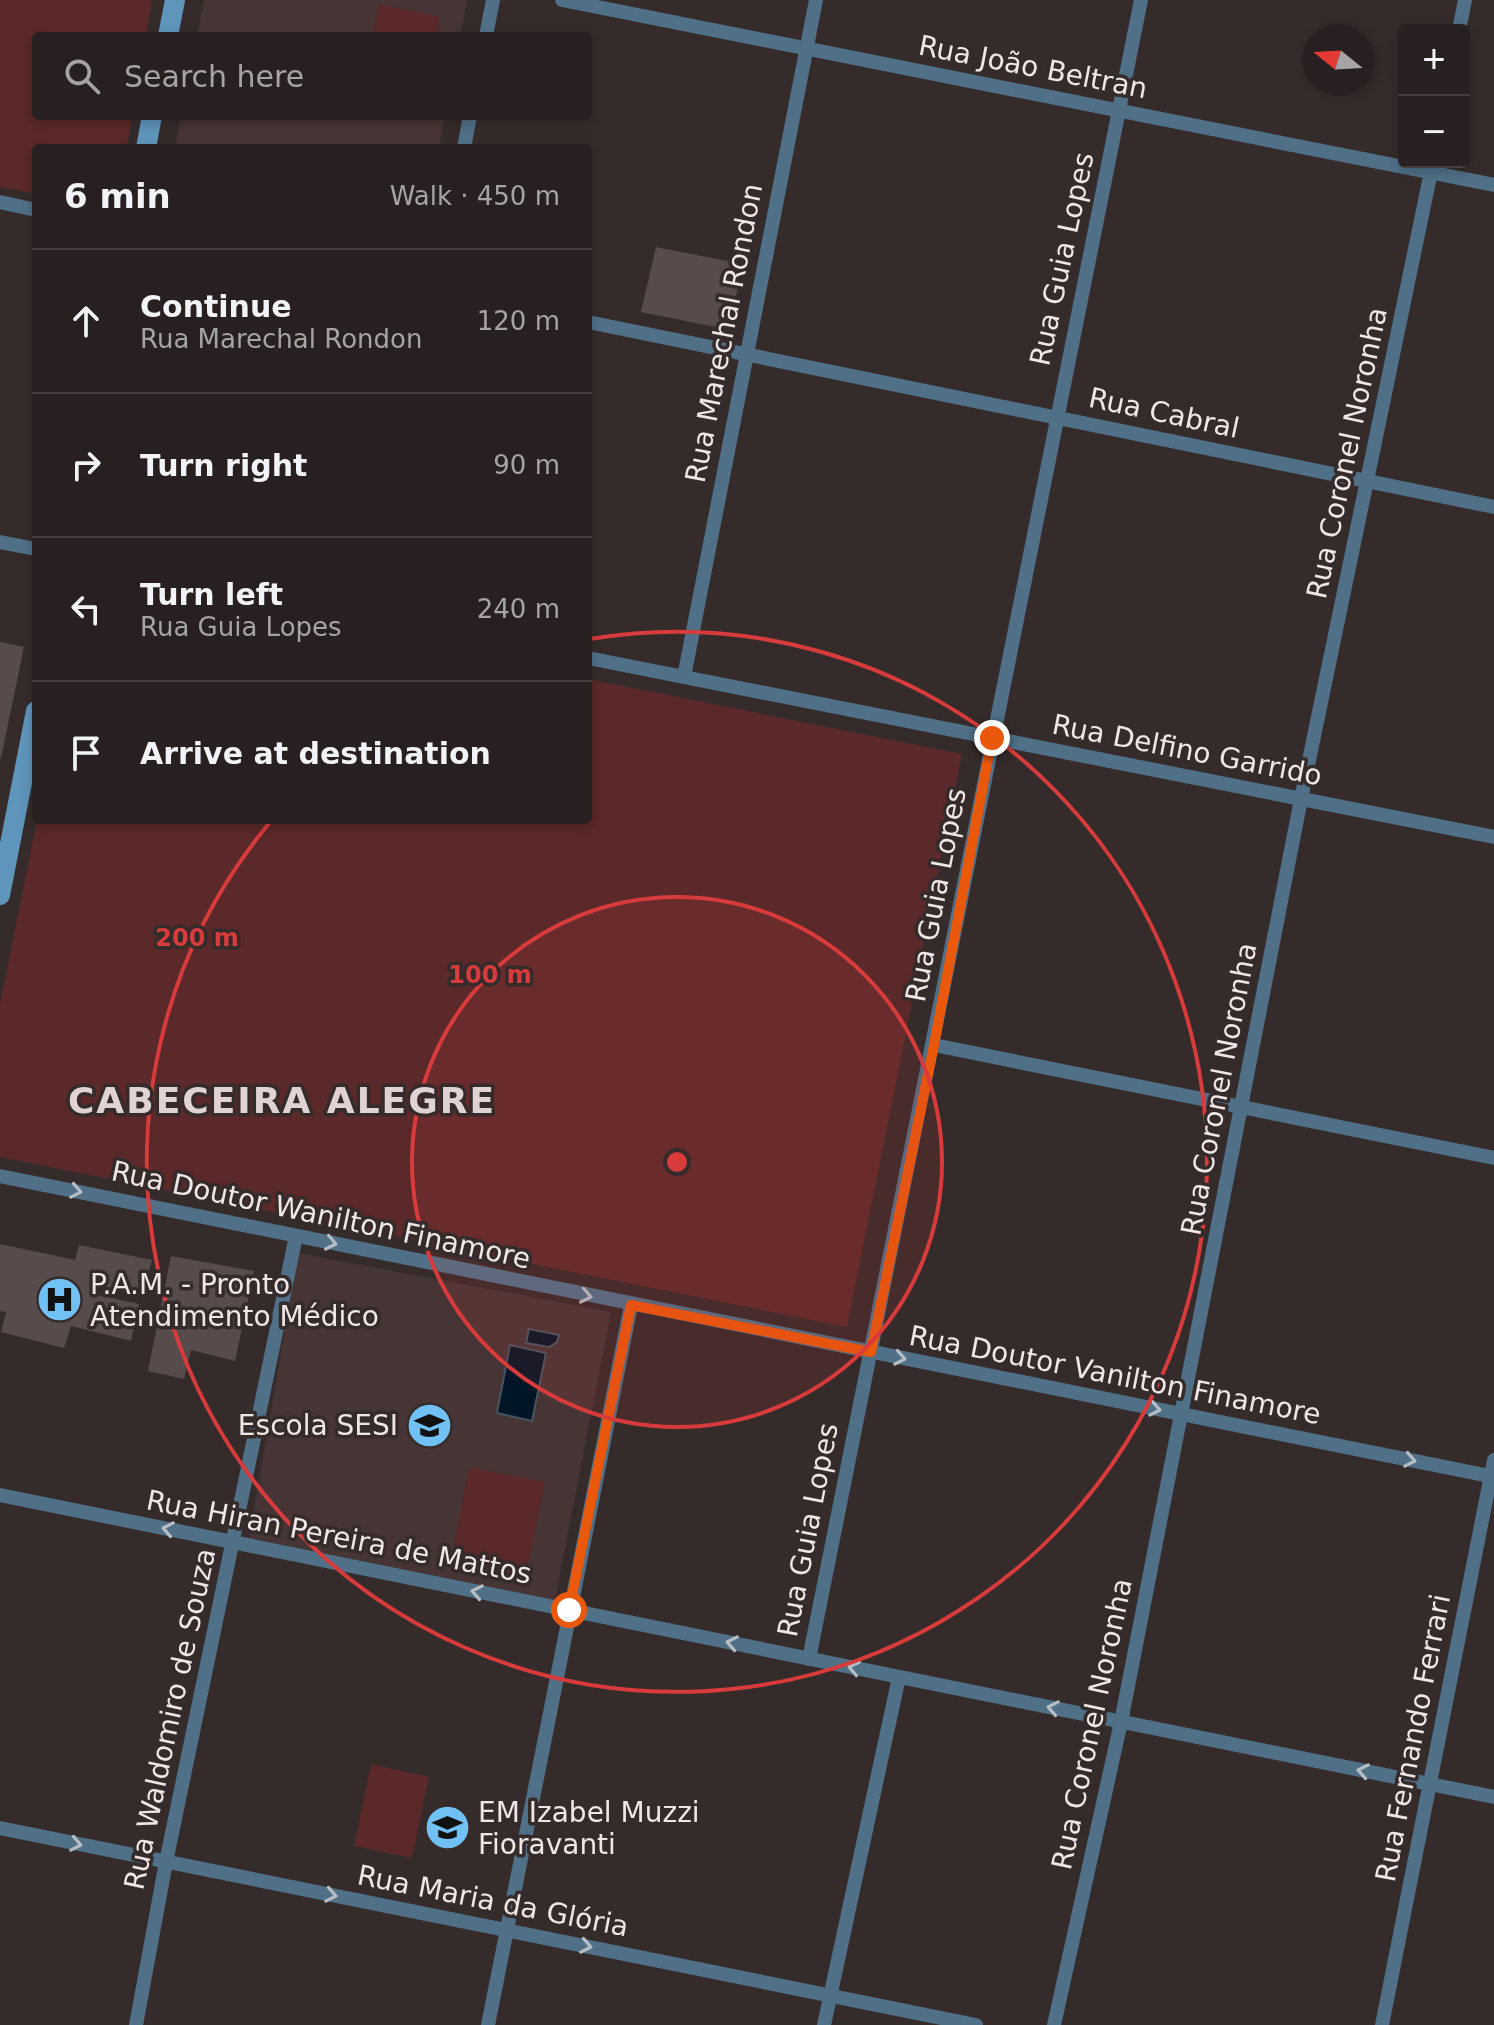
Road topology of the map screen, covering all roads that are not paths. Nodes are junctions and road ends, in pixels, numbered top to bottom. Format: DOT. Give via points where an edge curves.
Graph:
graph roads {
  1 [pos="175,0"];
  2 [pos="493,0"];
  3 [pos="562,0"];
  4 [pos="816,0"];
  5 [pos="1141,0"];
  6 [pos="1465,0"];
  7 [pos="1460,24"];
  8 [pos="169,32"];
  9 [pos="487,32"];
  10 [pos="807,49"];
  11 [pos="1118,111"];
  12 [pos="151,120"];
  13 [pos="469,120"];
  14 [pos="147,144"];
  15 [pos="465,144"];
  16 [pos="1398,161"];
  17 [pos="1432,168"];
  18 [pos="1435,168"];
  19 [pos="1494,185"];
  20 [pos="0,202"];
  21 [pos="32,209"];
  22 [pos="592,323"];
  23 [pos="745,354"];
  24 [pos="1056,418"];
  25 [pos="1367,482"];
  26 [pos="1494,507"];
  27 [pos="0,542"];
  28 [pos="32,548"];
  29 [pos="592,659"];
  30 [pos="684,677"];
  31 [pos="32,731"];
  32 [pos="992,738"];
  33 [pos="1301,799"];
  34 [pos="1494,837"];
  35 [pos="0,895"];
  36 [pos="934,1045"];
  37 [pos="1242,1107"];
  38 [pos="1494,1158"];
  39 [pos="0,1176"];
  40 [pos="296,1236"];
  41 [pos="631,1305"];
  42 [pos="871,1352"];
  43 [pos="1183,1415"];
  44 [pos="1494,1460"];
  45 [pos="1492,1477"];
  46 [pos="0,1495"];
  47 [pos="233,1542"];
  48 [pos="569,1610"];
  49 [pos="809,1659"];
  50 [pos="899,1677"];
  51 [pos="1121,1722"];
  52 [pos="1430,1784"];
  53 [pos="1494,1797"];
  54 [pos="0,1828"];
  55 [pos="166,1862"];
  56 [pos="506,1930"];
  57 [pos="830,1996"];
  58 [pos="136,2025"];
  59 [pos="488,2025"];
  60 [pos="824,2025"];
  61 [pos="976,2025"];
  62 [pos="1054,2025"];
  63 [pos="1382,2025"];
  1 -- 8 [label="street"];
  2 -- 9 [label="street"];
  3 -- 10 [label="street, Rua João Beltran"];
  4 -- 10 [label="street, Rua Marechal Rondon"];
  5 -- 11 [label="street, Rua Guia Lopes"];
  6 -- 7 [label="street"];
  10 -- 11 [label="street, Rua João Beltran"];
  10 -- 23 [label="street, Rua Marechal Rondon"];
  11 -- 16 [label="street, Rua João Beltran"];
  11 -- 24 [label="street, Rua Guia Lopes"];
  12 -- 14 [label="street"];
  13 -- 15 [label="street"];
  17 -- 25 [label="street, Rua Coronel Noronha"];
  18 -- 19 [label="street, Rua João Beltran"];
  20 -- 21 [label="street"];
  22 -- 23 [label="street, Rua Cabral"];
  23 -- 24 [label="street, Rua Cabral"];
  23 -- 30 [label="street, Rua Marechal Rondon"];
  24 -- 25 [label="street, Rua Cabral"];
  24 -- 32 [label="street, Rua Guia Lopes"];
  25 -- 26 [label="street, Rua Cabral"];
  25 -- 33 [label="street, Rua Coronel Noronha"];
  27 -- 28 [label="street"];
  29 -- 30 [label="street, Rua Delfino Garrido"];
  30 -- 32 [label="street, Rua Delfino Garrido"];
  31 -- 35 [label="street"];
  32 -- 33 [label="street, Rua Delfino Garrido"];
  32 -- 36 [label="street, Rua Guia Lopes"];
  33 -- 34 [label="street, Rua Delfino Garrido"];
  33 -- 37 [label="street, Rua Coronel Noronha"];
  36 -- 37 [label="street"];
  36 -- 42 [label="street, Rua Guia Lopes"];
  37 -- 38 [label="street"];
  37 -- 43 [label="street, Rua Coronel Noronha"];
  39 -- 40 [label="street, Rua Doutor Wanilton Finamore, one-way"];
  40 -- 41 [label="street, Rua Doutor Wanilton Finamore, one-way"];
  40 -- 47 [label="street, Rua Waldomiro de Souza"];
  41 -- 42 [label="street, Rua Doutor Vanilton Finamore"];
  41 -- 48 [label="street"];
  42 -- 43 [label="street, Rua Doutor Vanilton Finamore, one-way"];
  42 -- 49 [label="street, Rua Guia Lopes"];
  43 -- 45 [label="street, Rua Doutor Vanilton Finamore, one-way"];
  43 -- 51 [label="street, Rua Coronel Noronha"];
  44 -- 45 [label="street, Rua Fernando Ferrari"];
  45 -- 52 [label="street, Rua Fernando Ferrari"];
  47 -- 46 [label="street, Rua Hiran Pereira de Mattos, one-way"];
  48 -- 47 [label="street, Rua Hiran Pereira de Mattos, one-way"];
  47 -- 55 [label="street, Rua Waldomiro de Souza"];
  49 -- 48 [label="street, Rua Hiran Pereira de Mattos, one-way"];
  48 -- 56 [label="street"];
  50 -- 49 [label="street, Rua Hiran Pereira de Mattos, one-way"];
  51 -- 50 [label="street, Rua Hiran Pereira de Mattos, one-way"];
  50 -- 57 [label="street"];
  52 -- 51 [label="street, Rua Hiran Pereira de Mattos, one-way"];
  51 -- 62 [label="street, Rua Coronel Noronha"];
  52 -- 53 [label="street, Rua Hiran Pereira de Mattos"];
  52 -- 63 [label="street, Rua Fernando Ferrari"];
  54 -- 55 [label="street, Rua Maria da Glória, one-way"];
  55 -- 56 [label="street, Rua Maria da Glória, one-way"];
  55 -- 58 [label="street, Rua Waldomiro de Souza"];
  56 -- 57 [label="street, Rua Maria da Glória, one-way"];
  56 -- 59 [label="street"];
  57 -- 60 [label="street"];
  57 -- 61 [label="street, Rua Maria da Glória"];
}
